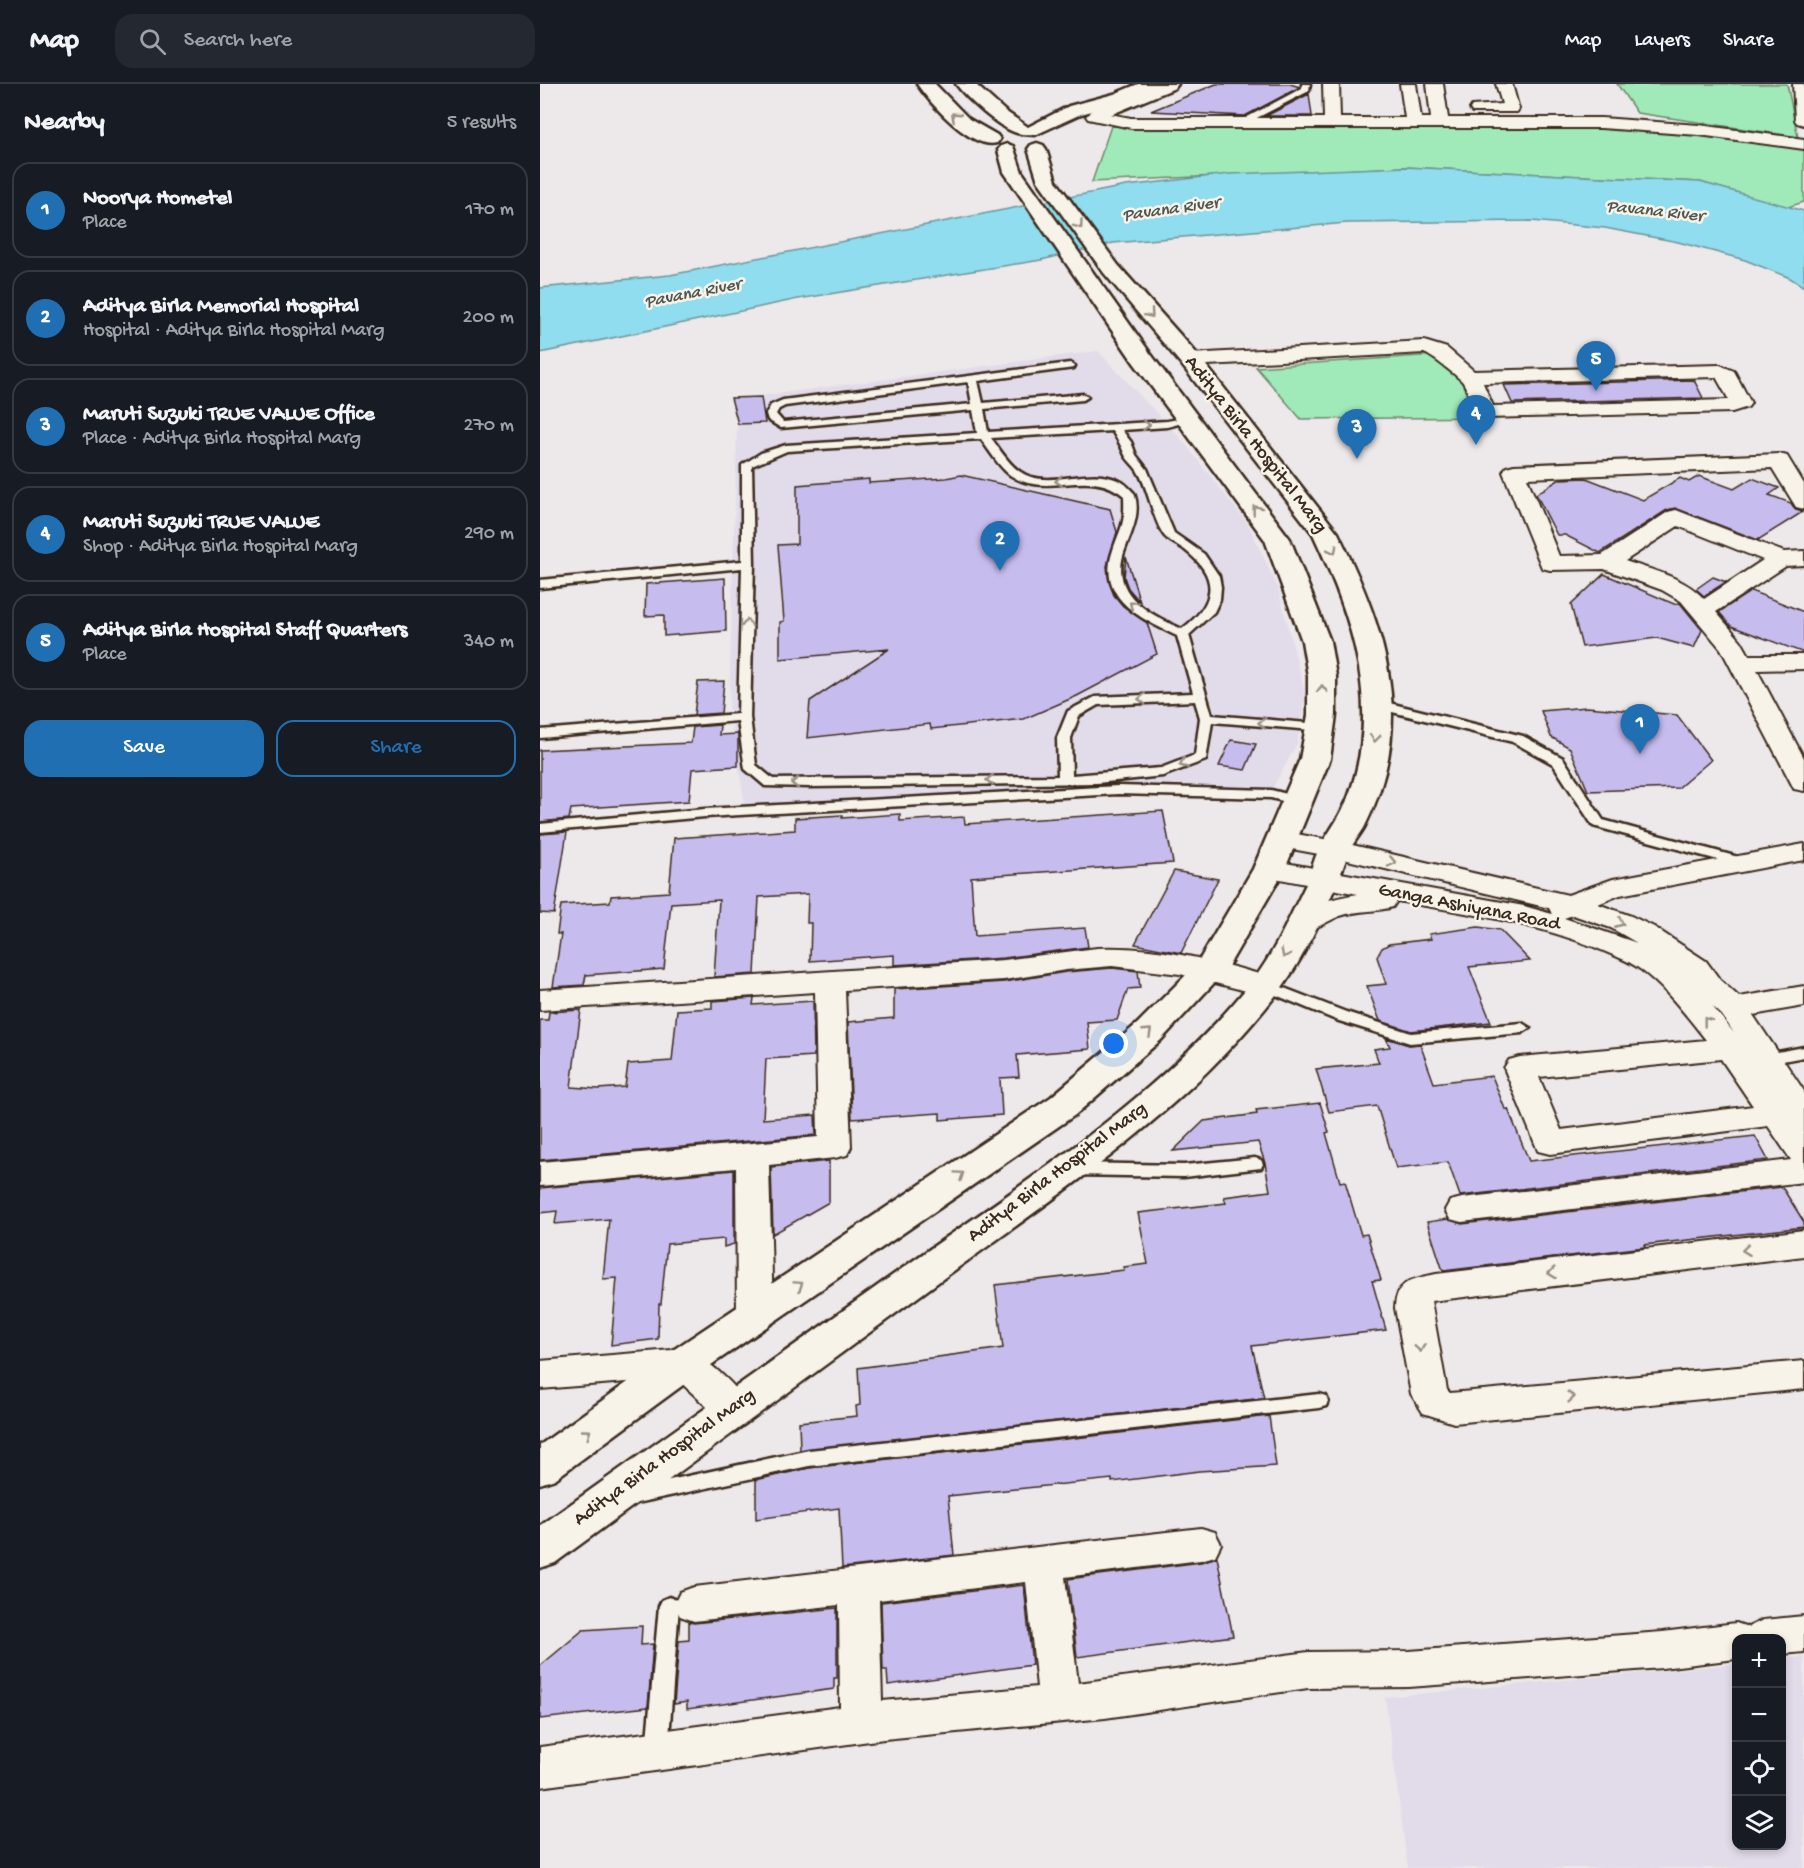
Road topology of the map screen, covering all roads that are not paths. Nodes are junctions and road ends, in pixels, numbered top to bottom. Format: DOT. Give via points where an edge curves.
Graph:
graph roads {
  1 [pos="926,84"];
  2 [pos="965,84"];
  3 [pos="1152,84"];
  4 [pos="1168,84"];
  5 [pos="1306,84"];
  6 [pos="1330,84"];
  7 [pos="1408,84"];
  8 [pos="1435,84"];
  9 [pos="1504,84"];
  10 [pos="1801,84"];
  11 [pos="1119,91"];
  12 [pos="1096,115"];
  13 [pos="1439,115"];
  14 [pos="1332,117"];
  15 [pos="1413,117"];
  16 [pos="1803,120"];
  17 [pos="1242,122"];
  18 [pos="991,138"];
  19 [pos="1042,138"];
  20 [pos="1804,144"];
  21 [pos="1007,150"];
  22 [pos="1103,277"];
  23 [pos="1190,360"];
  24 [pos="1070,366"];
  25 [pos="1470,377"];
  26 [pos="973,379"];
  27 [pos="1083,397"];
  28 [pos="979,408"];
  29 [pos="1186,419"];
  30 [pos="1114,426"];
  31 [pos="983,435"];
  32 [pos="1804,501"];
  33 [pos="1793,558"];
  34 [pos="1607,561"];
  35 [pos="748,564"];
  36 [pos="540,584"];
  37 [pos="1703,610"];
  38 [pos="1183,634"];
  39 [pos="1804,662"];
  40 [pos="1740,663"];
  41 [pos="1200,697"];
  42 [pos="1377,704"];
  43 [pos="744,717"];
  44 [pos="1206,718"];
  45 [pos="1320,728"];
  46 [pos="540,734"];
  47 [pos="1065,779"];
  48 [pos="1804,783"];
  49 [pos="1299,801"];
  50 [pos="540,828"];
  51 [pos="1335,849"];
  52 [pos="1804,852"];
  53 [pos="1274,854"];
  54 [pos="1744,863"];
  55 [pos="1323,880"];
  56 [pos="1443,901"];
  57 [pos="1559,913"];
  58 [pos="1301,924"];
  59 [pos="1210,970"];
  60 [pos="830,981"];
  61 [pos="1266,986"];
  62 [pos="1804,996"];
  63 [pos="540,1000"];
  64 [pos="1733,1008"];
  65 [pos="1522,1028"];
  66 [pos="1729,1048"];
  67 [pos="1804,1052"];
  68 [pos="1767,1059"];
  69 [pos="1790,1115"];
  70 [pos="1804,1152"];
  71 [pos="752,1155"];
  72 [pos="1255,1164"];
  73 [pos="1068,1169"];
  74 [pos="1804,1170"];
  75 [pos="540,1174"];
  76 [pos="1462,1210"];
  77 [pos="1804,1243"];
  78 [pos="755,1316"];
  79 [pos="684,1363"];
  80 [pos="540,1375"];
  81 [pos="1804,1375"];
  82 [pos="1319,1401"];
  83 [pos="733,1409"];
  84 [pos="540,1467"];
  85 [pos="603,1503"];
  86 [pos="1201,1544"];
  87 [pos="540,1550"];
  88 [pos="1044,1563"];
  89 [pos="859,1586"];
  90 [pos="682,1605"];
  91 [pos="1804,1634"];
  92 [pos="1786,1636"];
  93 [pos="1732,1642"];
  94 [pos="1060,1704"];
  95 [pos="861,1723"];
  96 [pos="657,1751"];
  97 [pos="540,1767"];
  18 -- 1 [label="main road, one-way" via="960,121"];
  2 -- 19 [label="main road" via="991,108"];
  3 -- 11 [label="main road"];
  4 -- 12 [label="main road"];
  5 -- 17 [label="lane" via="1306,89"];
  6 -- 14 [label="street"];
  7 -- 15 [label="street"];
  8 -- 13 [label="street"];
  9 -- 13 [label="street" via="1511,109"];
  10 -- 16 [label="street"];
  11 -- 12 [label="main road" via="1117,102"];
  11 -- 19 [label="main road" via="1075,110"];
  12 -- 17 [label="street" via="1131,123"];
  12 -- 19 [label="main road"];
  13 -- 15 [label="street"];
  13 -- 20 [label="street" via="1641,125"];
  14 -- 15 [label="street"];
  14 -- 17 [label="street"];
  18 -- 19 [label="main road" via="1004,131"];
  18 -- 21 [label="main road" via="991,144"];
  19 -- 21 [label="main road"];
  19 -- 22 [label="main road, one-way" via="1041,170"];
  21 -- 22 [label="main road" via="1021,184"];
  22 -- 23 [label="main road, Aditya Birla Hospital Marg, one-way"];
  22 -- 29 [label="main road, Aditya Birla Hospital Marg"];
  23 -- 25 [label="street" via="1424,347 1440,351 1463,375"];
  23 -- 42 [label="main road, Aditya Birla Hospital Marg, one-way" via="1325,533 1368,639"];
  24 -- 26 [label="lane"];
  25 -- 25 [label="street" via="1714,371 1726,375 1741,403 1487,412"];
  26 -- 28 [label="lane"];
  26 -- 28 [label="lane" via="783,403 771,414 781,425"];
  27 -- 28 [label="lane"];
  28 -- 31 [label="lane"];
  30 -- 29 [label="lane, one-way" via="1167,424"];
  45 -- 29 [label="main road, Aditya Birla Hospital Marg, one-way" via="1322,676 1316,641 1289,566 1277,539"];
  30 -- 31 [label="lane"];
  30 -- 38 [label="lane" via="1142,469 1169,535 1192,547 1214,573 1215,596 1208,612"];
  31 -- 35 [label="lane" via="786,448 765,455 747,465"];
  38 -- 31 [label="lane, one-way" via="1125,601 1114,576 1129,527 1130,495 1116,483 1090,478 1028,480 1012,471"];
  32 -- 34 [label="street" via="1779,461 1514,472 1551,563"];
  33 -- 34 [label="street" via="1676,518"];
  33 -- 37 [label="street"];
  34 -- 37 [label="street" via="1670,585"];
  35 -- 36 [label="lane"];
  43 -- 35 [label="lane, one-way"];
  37 -- 40 [label="street" via="1732,646"];
  38 -- 41 [label="lane"];
  39 -- 40 [label="street"];
  40 -- 48 [label="street"];
  41 -- 44 [label="lane"];
  41 -- 47 [label="lane, one-way" via="1095,701 1073,714 1064,738"];
  42 -- 51 [label="main road, Aditya Birla Hospital Marg, one-way" via="1372,764 1364,795"];
  42 -- 54 [label="lane" via="1518,739 1558,761 1598,823"];
  43 -- 46 [label="lane"];
  47 -- 43 [label="lane, one-way" via="770,783 750,766"];
  45 -- 44 [label="lane, one-way"];
  44 -- 47 [label="lane, one-way" via="1201,757 1163,772"];
  45 -- 49 [label="main road, Aditya Birla Hospital Marg" via="1315,759"];
  49 -- 50 [label="lane" via="1271,794 1118,790 705,813"];
  49 -- 53 [label="main road, Aditya Birla Hospital Marg"];
  51 -- 53 [label="street"];
  51 -- 55 [label="main road, Aditya Birla Hospital Marg"];
  51 -- 57 [label="street, one-way"];
  52 -- 54 [label="street"];
  53 -- 55 [label="street, Ganga Ashiyana Road"];
  53 -- 59 [label="main road, Aditya Birla Hospital Marg"];
  54 -- 57 [label="street" via="1613,888"];
  55 -- 56 [label="street, Ganga Ashiyana Road"];
  55 -- 58 [label="main road, Aditya Birla Hospital Marg"];
  56 -- 57 [label="street, Ganga Ashiyana Road" via="1524,915"];
  56 -- 58 [label="street" via="1340,905"];
  57 -- 64 [label="street, one-way" via="1621,922 1695,968"];
  66 -- 57 [label="street, Ganga Ashiyana Road, one-way" via="1685,993 1652,963 1590,934"];
  58 -- 61 [label="main road, Aditya Birla Hospital Marg, one-way"];
  59 -- 60 [label="street" via="1127,957 1004,970"];
  59 -- 61 [label="street"];
  78 -- 59 [label="main road, Aditya Birla Hospital Marg, one-way" via="1063,1106 1149,1032"];
  60 -- 63 [label="street"];
  60 -- 71 [label="street" via="835,1147"];
  61 -- 65 [label="lane" via="1410,1038"];
  61 -- 73 [label="main road, Aditya Birla Hospital Marg" via="1203,1058 1114,1136"];
  62 -- 64 [label="street"];
  64 -- 68 [label="street"];
  66 -- 69 [label="street, Ganga Ashiyana Road"];
  66 -- 69 [label="street" via="1520,1068 1550,1143"];
  67 -- 68 [label="lane"];
  68 -- 69 [label="street"];
  69 -- 70 [label="street, Ganga Ashiyana Road"];
  71 -- 75 [label="street"];
  71 -- 78 [label="street"];
  72 -- 73 [label="lane" via="1184,1171"];
  73 -- 83 [label="main road, Aditya Birla Hospital Marg"];
  74 -- 76 [label="street"];
  77 -- 81 [label="street, one-way" via="1436,1287 1419,1291 1413,1297 1429,1394 1442,1407"];
  78 -- 79 [label="main road, Aditya Birla Hospital Marg"];
  79 -- 80 [label="street"];
  79 -- 83 [label="street"];
  84 -- 79 [label="main road, Aditya Birla Hospital Marg, one-way"];
  82 -- 85 [label="lane" via="810,1458"];
  83 -- 85 [label="main road, Aditya Birla Hospital Marg"];
  85 -- 87 [label="main road, Aditya Birla Hospital Marg"];
  86 -- 88 [label="street"];
  88 -- 89 [label="street"];
  88 -- 94 [label="street"];
  89 -- 90 [label="street"];
  89 -- 95 [label="street"];
  90 -- 96 [label="lane"];
  91 -- 92 [label="street"];
  93 -- 94 [label="street" via="1409,1669 1308,1670"];
  94 -- 95 [label="street"];
  95 -- 96 [label="street"];
  96 -- 97 [label="street"];
}
